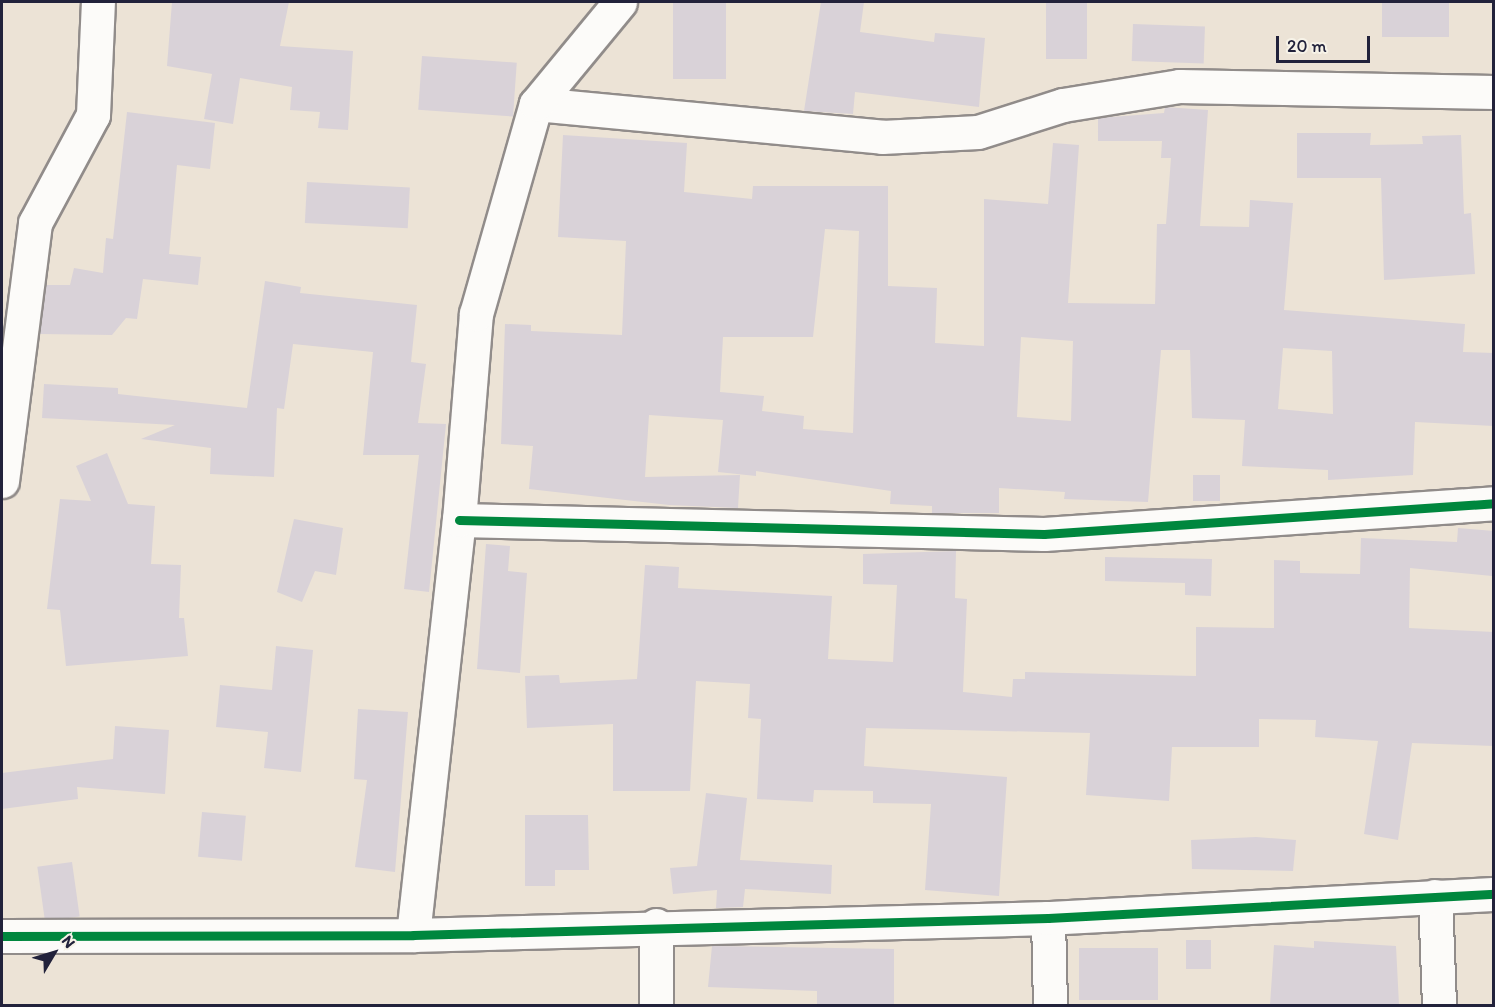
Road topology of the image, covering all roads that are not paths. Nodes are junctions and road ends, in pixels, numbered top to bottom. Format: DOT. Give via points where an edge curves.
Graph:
graph roads {
  1 [pos="98,2"];
  2 [pos="620,2"];
  3 [pos="1494,92"];
  4 [pos="536,104"];
  5 [pos="2,481"];
  6 [pos="1494,503"];
  7 [pos="459,520"];
  8 [pos="1494,894"];
  9 [pos="1436,896"];
  10 [pos="1047,918"];
  11 [pos="656,925"];
  12 [pos="413,935"];
  13 [pos="2,936"];
  14 [pos="656,1005"];
  15 [pos="1050,1005"];
  16 [pos="1438,1005"];
  1 -- 5 [label="street" via="93,115 35,223"];
  2 -- 4 [label="street"];
  3 -- 4 [label="street" via="1179,86 1063,105 978,132 882,136"];
  4 -- 7 [label="street" via="476,314"];
  6 -- 7 [label="street" via="1044,534"];
  7 -- 12 [label="street"];
  8 -- 9 [label="street"];
  9 -- 10 [label="street"];
  9 -- 16 [label="street"];
  10 -- 11 [label="street"];
  10 -- 15 [label="street"];
  11 -- 12 [label="street"];
  11 -- 14 [label="street"];
  12 -- 13 [label="street"];
}
